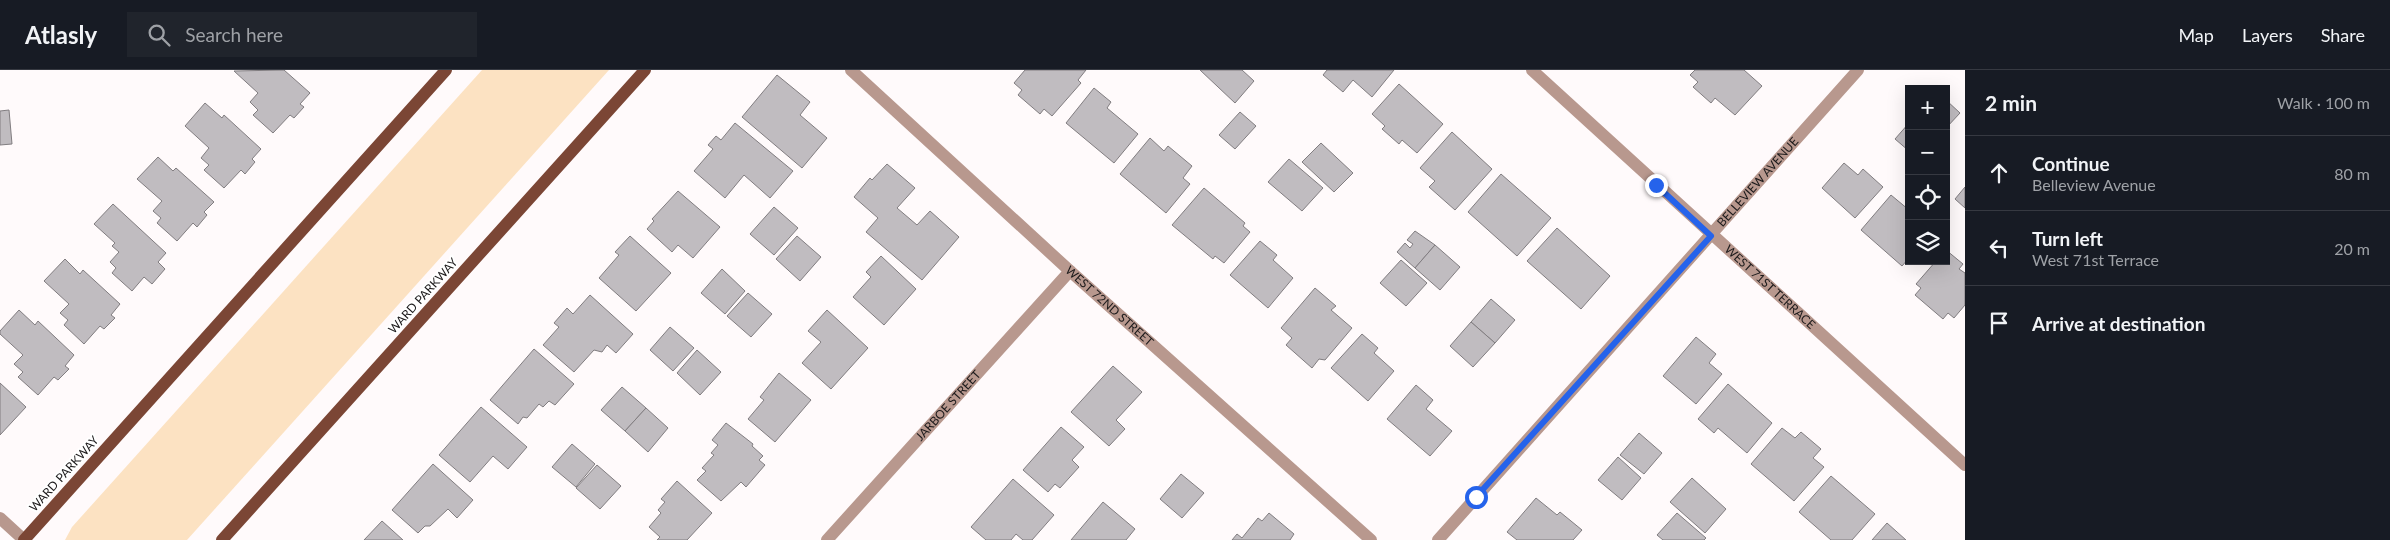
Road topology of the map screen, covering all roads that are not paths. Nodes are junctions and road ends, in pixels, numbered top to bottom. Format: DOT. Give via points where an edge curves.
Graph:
graph roads {
  1 [pos="446,70"];
  2 [pos="645,70"];
  3 [pos="851,70"];
  4 [pos="1532,70"];
  5 [pos="1858,70"];
  6 [pos="1711,236"];
  7 [pos="1070,271"];
  8 [pos="1965,465"];
  9 [pos="0,518"];
  10 [pos="24,540"];
  11 [pos="222,540"];
  12 [pos="827,540"];
  13 [pos="1371,540"];
  14 [pos="1438,540"];
  1 -- 10 [label="main road, WARD PARKWAY"];
  2 -- 11 [label="main road, WARD PARKWAY"];
  3 -- 7 [label="street, WEST 72ND STREET"];
  4 -- 6 [label="street, WEST 71ST TERRACE"];
  5 -- 6 [label="street, BELLEVIEW AVENUE"];
  6 -- 8 [label="street, WEST 71ST TERRACE"];
  6 -- 14 [label="street, BELLEVIEW AVENUE"];
  7 -- 12 [label="street, JARBOE STREET"];
  7 -- 13 [label="street, WEST 72ND STREET"];
  9 -- 10 [label="street"];
}
